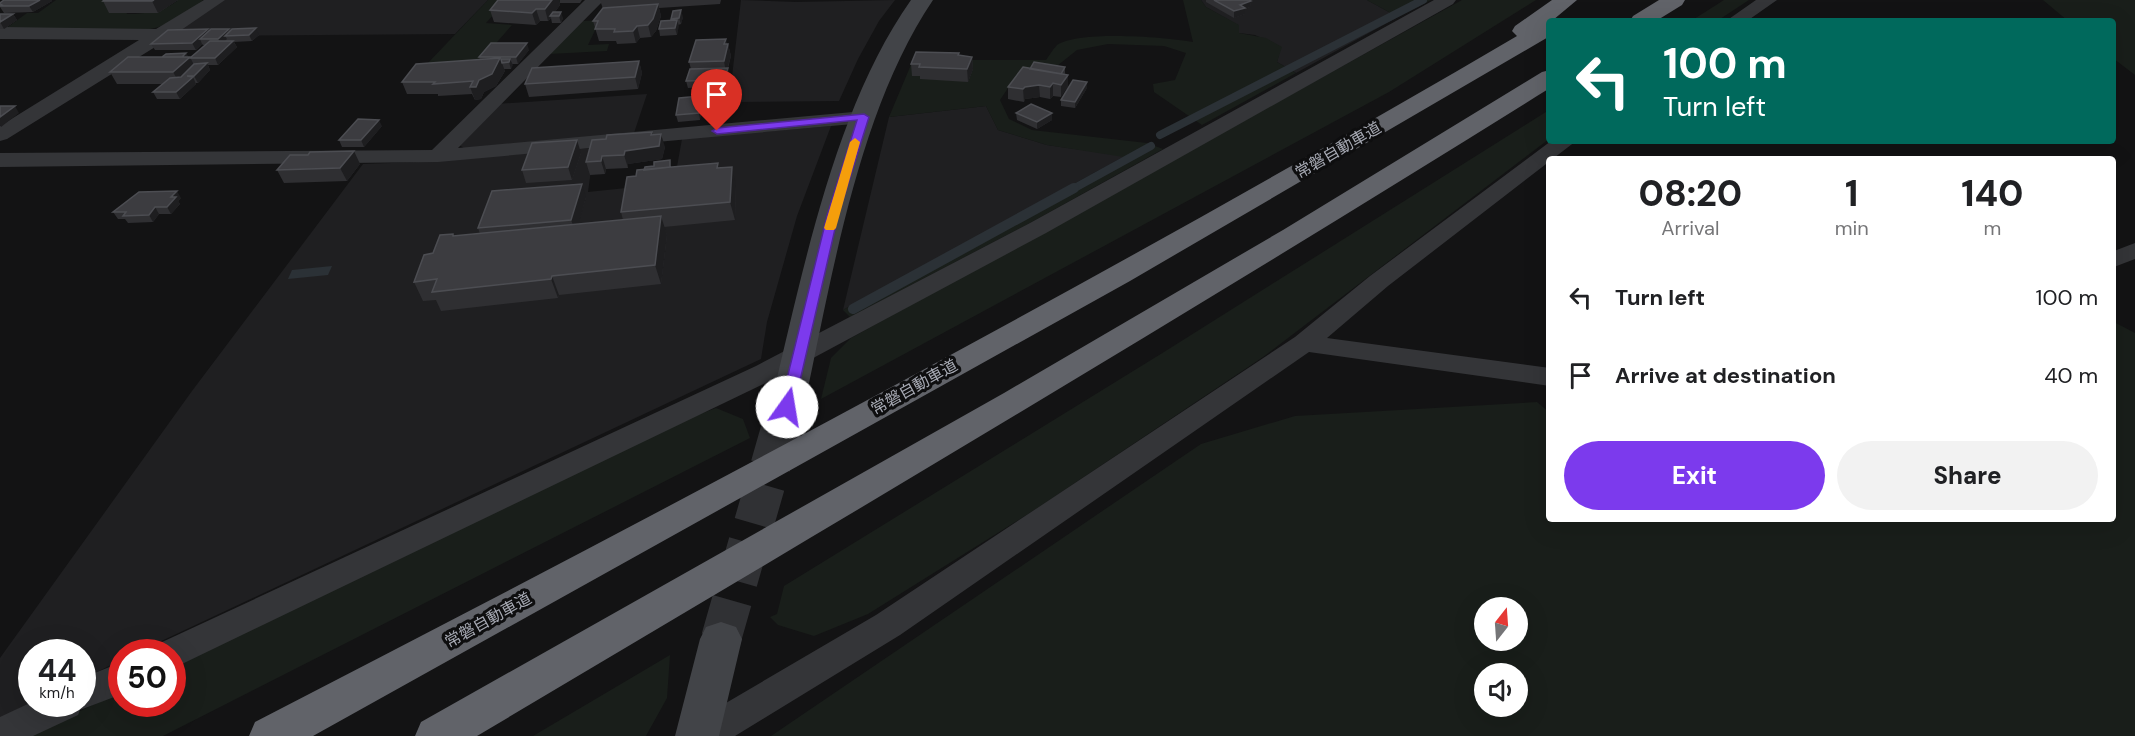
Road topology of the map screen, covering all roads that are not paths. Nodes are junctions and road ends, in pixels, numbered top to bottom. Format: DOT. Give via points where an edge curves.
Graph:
graph roads {
  1 [pos="216,0"];
  2 [pos="595,0"];
  3 [pos="922,0"];
  4 [pos="1447,0"];
  5 [pos="1674,0"];
  6 [pos="1767,0"];
  7 [pos="1575,3"];
  8 [pos="1552,18"];
  9 [pos="1560,18"];
  10 [pos="1646,18"];
  11 [pos="1740,18"];
  12 [pos="1546,22"];
  13 [pos="1546,28"];
  14 [pos="0,33"];
  15 [pos="160,34"];
  16 [pos="1546,79"];
  17 [pos="1428,99"];
  18 [pos="864,117"];
  19 [pos="0,135"];
  20 [pos="1561,144"];
  21 [pos="438,156"];
  22 [pos="0,160"];
  23 [pos="2135,250"];
  24 [pos="2116,259"];
  25 [pos="1304,343"];
  26 [pos="799,355"];
  27 [pos="1546,376"];
  28 [pos="787,407"];
  29 [pos="721,639"];
  30 [pos="186,645"];
  31 [pos="36,717"];
  32 [pos="0,734"];
  33 [pos="272,736"];
  34 [pos="437,736"];
  35 [pos="697,736"];
  36 [pos="703,736"];
  1 -- 15 [label="street"];
  2 -- 21 [label="street"];
  3 -- 18 [label="main road" via="890,55"];
  4 -- 26 [label="street" via="1038,228"];
  5 -- 10 [label="highway"];
  6 -- 11 [label="street"];
  7 -- 8 [label="highway"];
  7 -- 9 [label="highway"];
  12 -- 17 [label="highway"];
  13 -- 17 [label="highway, 常磐自動車道"];
  14 -- 15 [label="street"];
  15 -- 19 [label="street"];
  16 -- 34 [label="highway" via="1016,401"];
  17 -- 33 [label="highway, 常磐自動車道" via="957,363"];
  18 -- 21 [label="street"];
  18 -- 26 [label="main road" via="832,216"];
  20 -- 25 [label="street" via="1379,281"];
  21 -- 22 [label="street"];
  23 -- 24 [label="street"];
  25 -- 27 [label="street"];
  25 -- 36 [label="street" via="888,625"];
  26 -- 28 [label="main road"];
  26 -- 30 [label="street"];
  29 -- 35 [label="main road"];
  31 -- 32 [label="street"];
}
